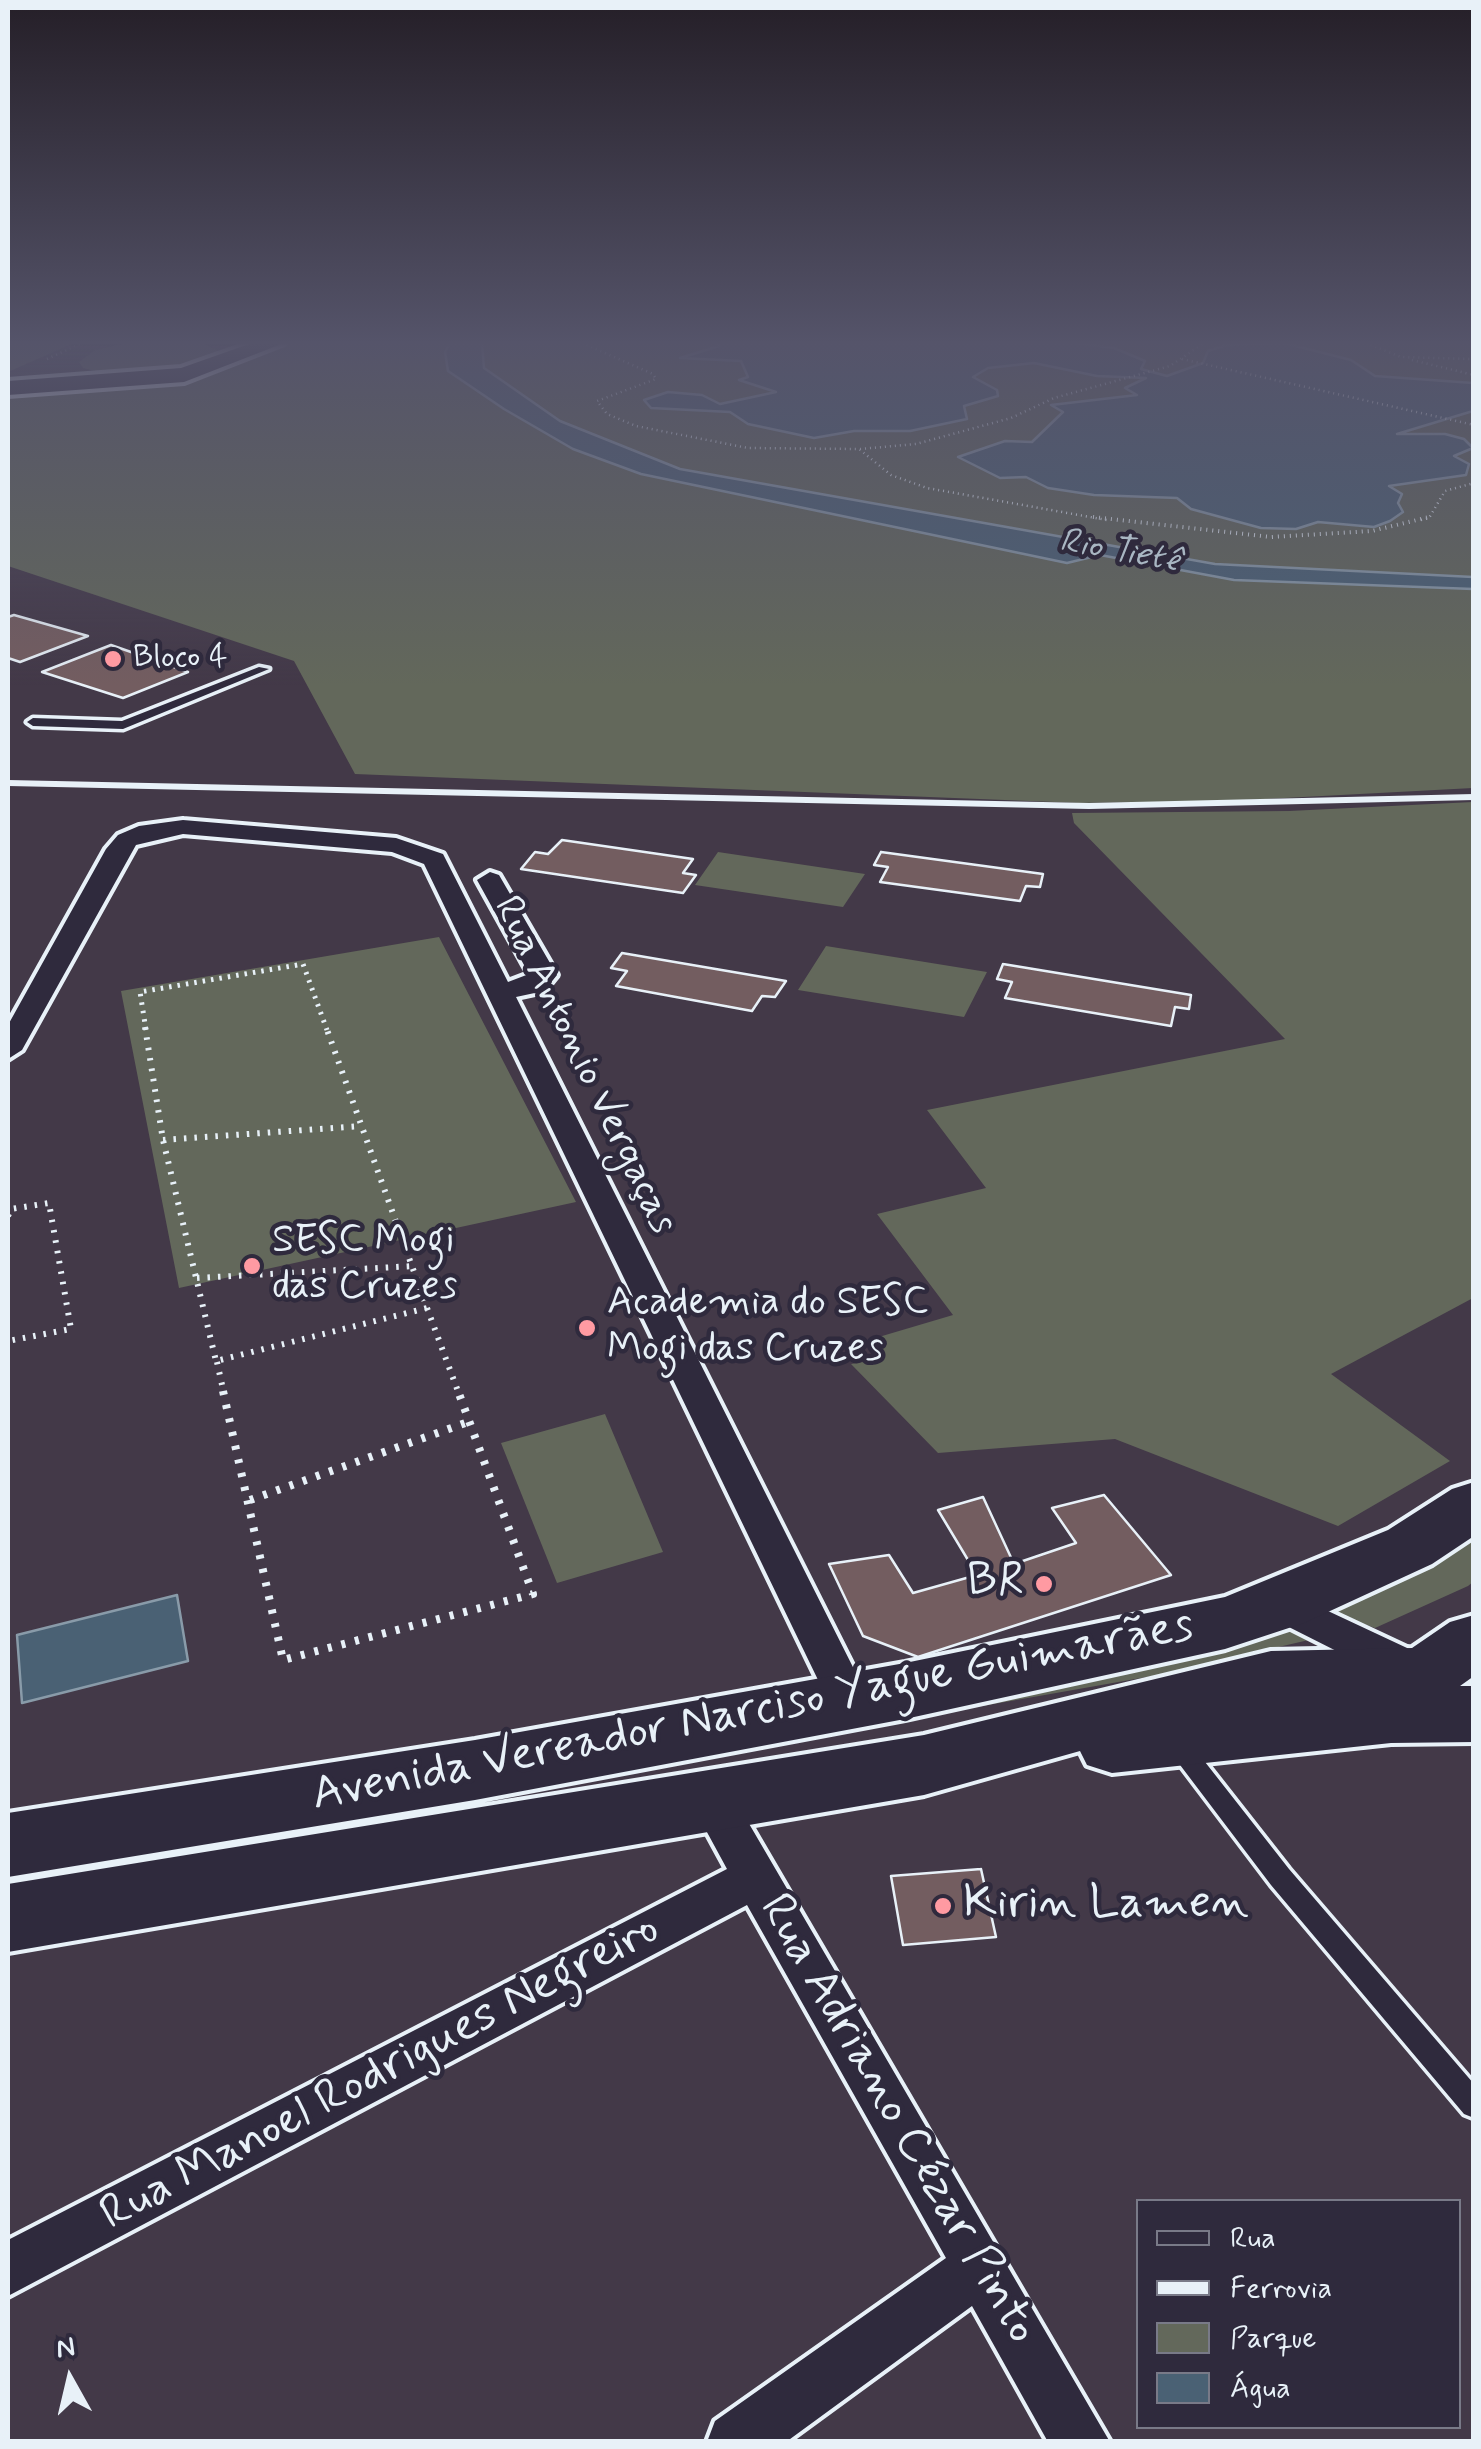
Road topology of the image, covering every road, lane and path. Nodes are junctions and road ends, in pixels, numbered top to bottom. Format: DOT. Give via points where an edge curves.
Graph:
graph roads {
  1 [pos="869,457"];
  2 [pos="1474,483"];
  3 [pos="262,669"];
  4 [pos="33,722"];
  5 [pos="490,880"];
  6 [pos="499,992"];
  7 [pos="8,1050"];
  8 [pos="362,1126"];
  9 [pos="163,1140"];
  10 [pos="8,1216"];
  11 [pos="414,1266"];
  12 [pos="197,1278"];
  13 [pos="427,1308"];
  14 [pos="8,1341"];
  15 [pos="216,1361"];
  16 [pos="471,1421"];
  17 [pos="250,1500"];
  18 [pos="1474,1505"];
  19 [pos="1281,1605"];
  20 [pos="1461,1682"];
  21 [pos="849,1701"];
  22 [pos="1172,1738"];
  23 [pos="936,1762"];
  24 [pos="711,1799"];
  25 [pos="8,1844"];
  26 [pos="755,1878"];
  27 [pos="8,1918"];
  28 [pos="1474,2105"];
  29 [pos="980,2267"];
  30 [pos="8,2270"];
  31 [pos="736,2442"];
  32 [pos="1081,2442"];
  1 -- 2 [label="path" via="891,475 927,488 1206,533 1372,531 1429,518 1445,491"];
  3 -- 4 [label="lane" via="124,724"];
  5 -- 6 [label="street" via="543,976 534,985"];
  6 -- 7 [label="street, Rua Antonio Vergaças" via="434,859 418,850 183,827 148,831 115,854"];
  6 -- 21 [label="street, Rua Antonio Vergaças"];
  8 -- 9 [label="path"];
  8 -- 9 [label="path" via="303,964 140,992"];
  8 -- 11 [label="path"];
  9 -- 12 [label="path"];
  10 -- 14 [label="path" via="11,1209 49,1203 71,1329"];
  11 -- 12 [label="path"];
  11 -- 13 [label="path"];
  12 -- 15 [label="path"];
  13 -- 15 [label="path"];
  13 -- 16 [label="path"];
  15 -- 17 [label="path"];
  16 -- 17 [label="path"];
  16 -- 17 [label="path" via="533,1594 283,1660"];
  18 -- 19 [label="main road, Avenida Vereador Narciso Yague Guimarães" via="1410,1547"];
  19 -- 20 [label="street"];
  19 -- 21 [label="main road, Avenida Vereador Narciso Yague Guimarães" via="1225,1623"];
  20 -- 22 [label="main road" via="1391,1715"];
  20 -- 23 [label="main road, Avenida Vereador Narciso Yague Guimarães" via="1271,1678"];
  21 -- 25 [label="main road, Avenida Vereador Narciso Yague Guimarães" via="456,1774"];
  22 -- 23 [label="main road"];
  22 -- 28 [label="lane"];
  23 -- 24 [label="main road, Avenida Vereador Narciso Yague Guimarães"];
  24 -- 26 [label="street, Rua Adriano Cézar Pinto"];
  24 -- 27 [label="main road, Avenida Vereador Narciso Yague Guimarães"];
  26 -- 29 [label="street, Rua Adriano Cézar Pinto"];
  26 -- 30 [label="street, Rua Manoel Rodrigues Negreiro"];
  29 -- 31 [label="street"];
  29 -- 32 [label="street, Rua Adriano Cézar Pinto"];
}
